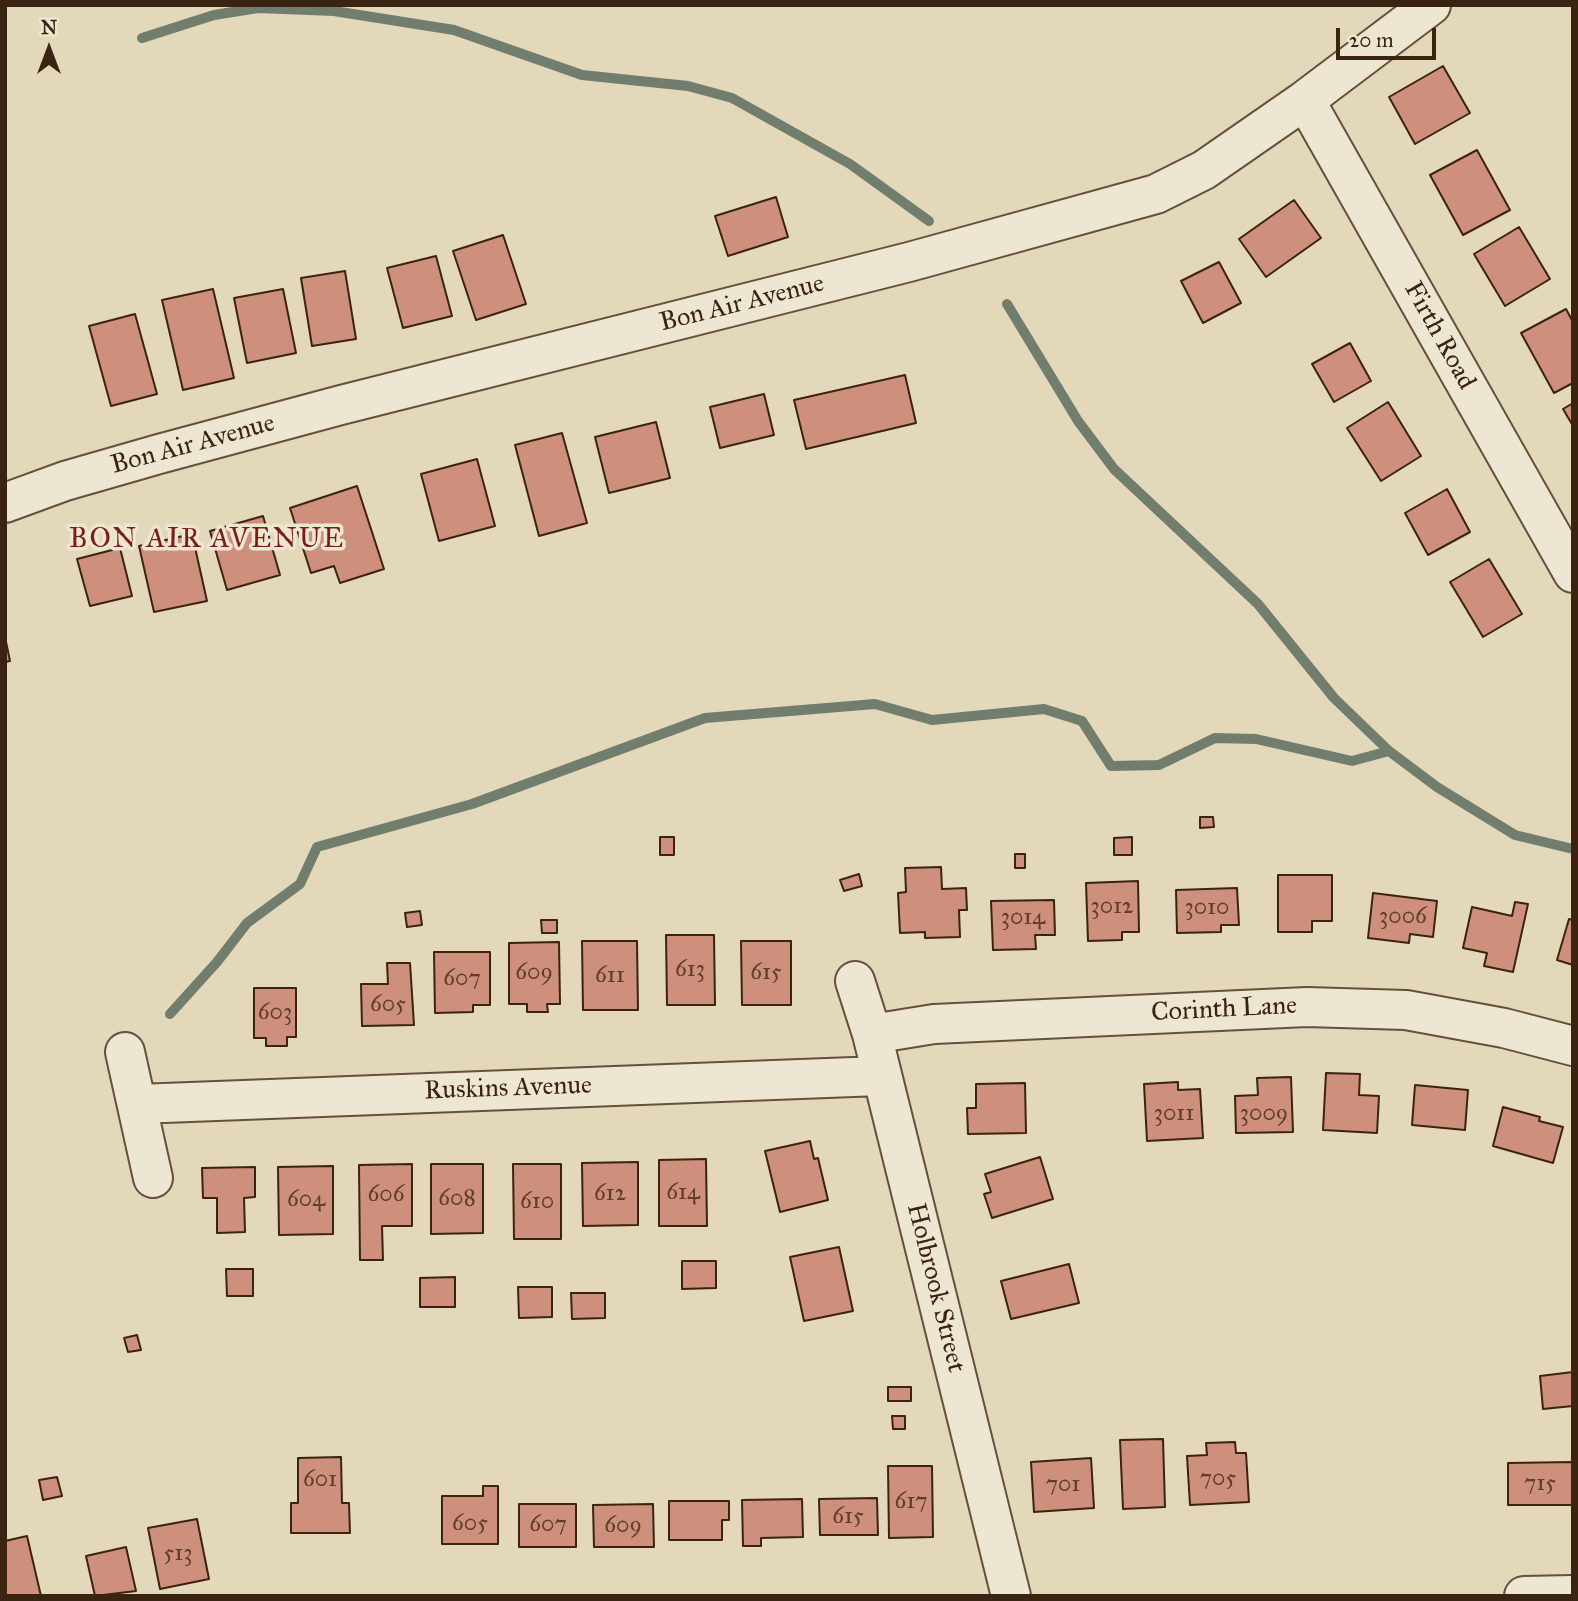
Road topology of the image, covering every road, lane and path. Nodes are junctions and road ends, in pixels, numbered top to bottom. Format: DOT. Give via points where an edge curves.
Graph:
graph roads {
  1 [pos="1431,5"];
  2 [pos="1305,100"];
  3 [pos="5,503"];
  4 [pos="1573,573"];
  5 [pos="855,981"];
  6 [pos="872,1034"];
  7 [pos="1573,1046"];
  8 [pos="125,1052"];
  9 [pos="880,1076"];
  10 [pos="137,1104"];
  11 [pos="153,1178"];
  12 [pos="1573,1595"];
  13 [pos="1012,1596"];
  14 [pos="1524,1596"];
  1 -- 2 [label="street, Bon Air Avenue"];
  2 -- 3 [label="street, Bon Air Avenue" via="1195,174 1131,203 341,405 145,458"];
  2 -- 4 [label="street, Firth Road"];
  5 -- 6 [label="street, Holbrook Street"];
  6 -- 7 [label="street, Corinth Lane" via="934,1024 1307,1007 1406,1010"];
  6 -- 9 [label="street, Holbrook Street"];
  8 -- 10 [label="street"];
  9 -- 10 [label="street, Ruskins Avenue"];
  9 -- 13 [label="street, Holbrook Street"];
  10 -- 11 [label="street"];
  12 -- 14 [label="street"];
}
